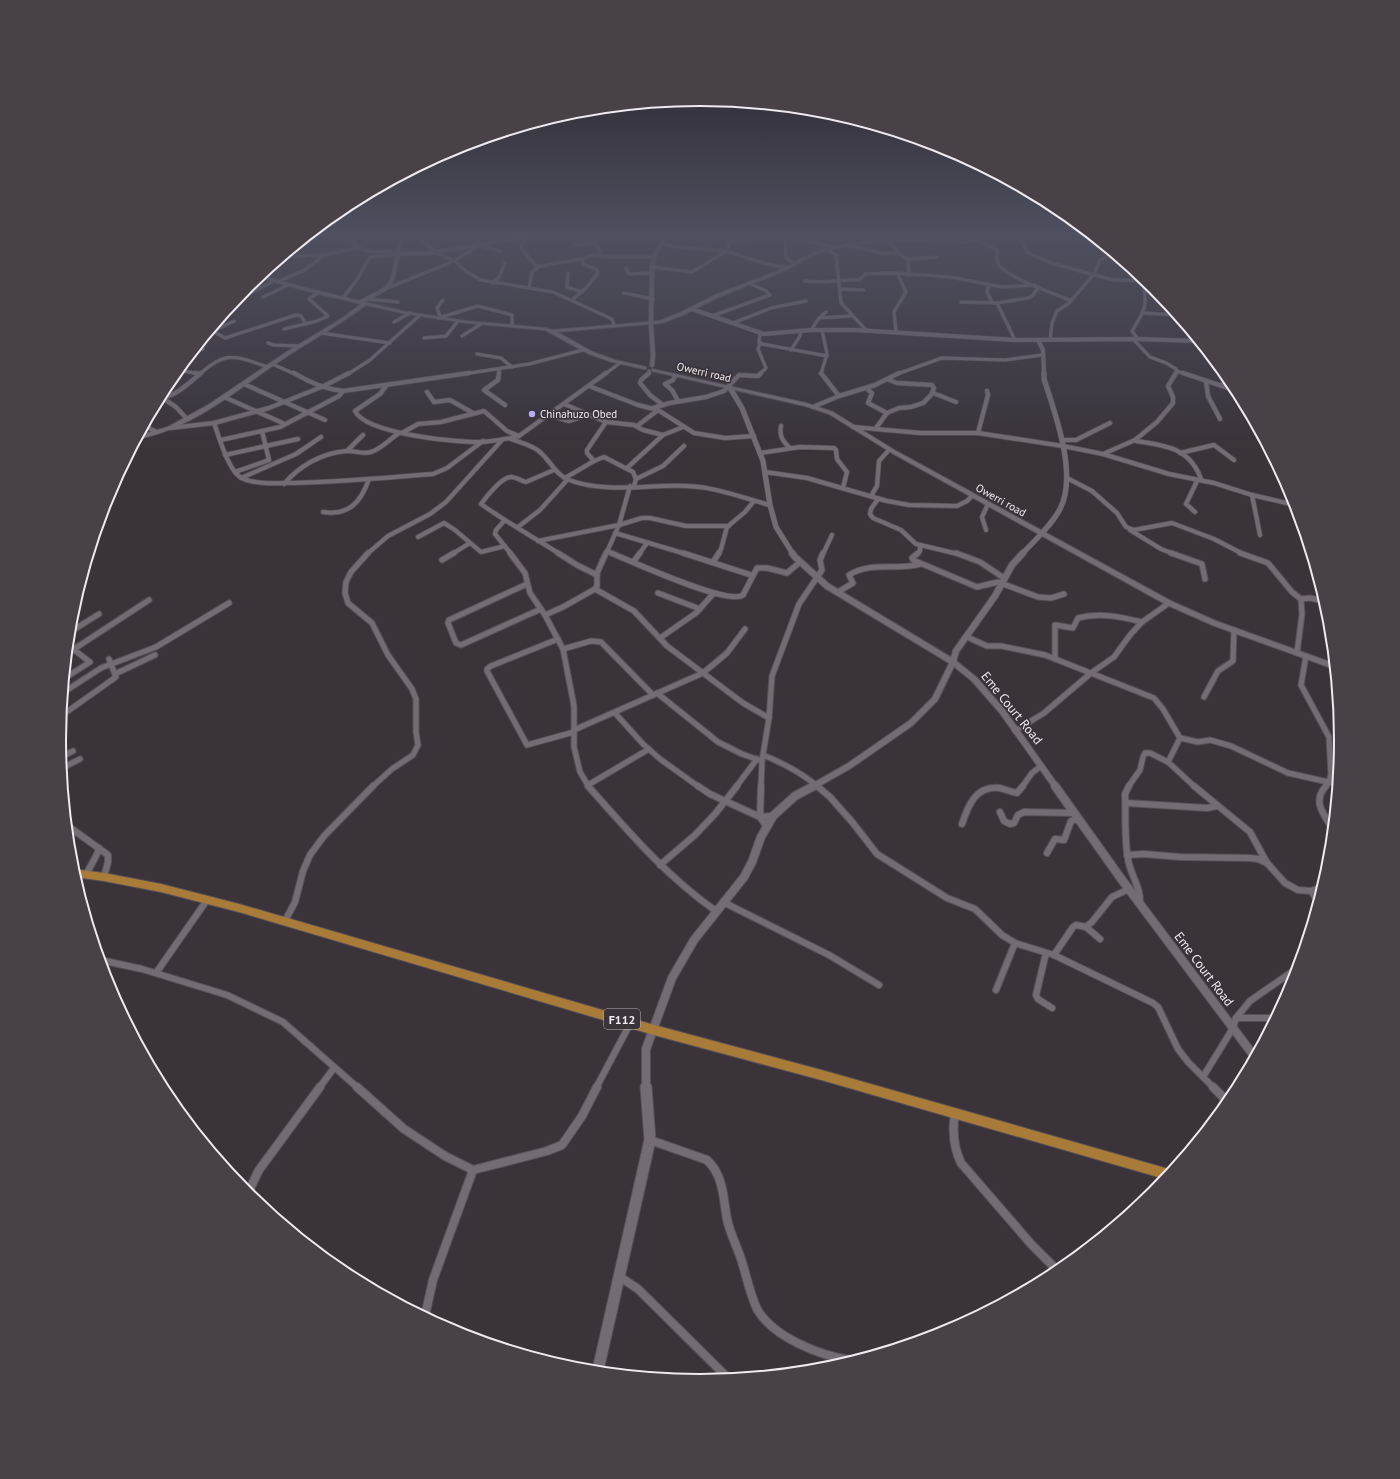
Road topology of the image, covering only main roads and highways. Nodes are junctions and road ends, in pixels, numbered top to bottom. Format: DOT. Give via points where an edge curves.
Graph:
graph roads {
  1 [pos="362,304"];
  2 [pos="372,304"];
  3 [pos="653,304"];
  4 [pos="701,304"];
  5 [pos="651,324"];
  6 [pos="552,331"];
  7 [pos="650,369"];
  8 [pos="144,435"];
  9 [pos="1330,664"];
  10 [pos="81,874"];
  11 [pos="1163,1173"];
  1 -- 8 [label="main road" via="346,318 299,346 224,397 170,428"];
  2 -- 6 [label="main road" via="458,321"];
  3 -- 5 [label="main road"];
  4 -- 5 [label="main road" via="670,319"];
  5 -- 6 [label="main road"];
  5 -- 7 [label="main road" via="653,356"];
  6 -- 7 [label="main road" via="583,350 620,363"];
  7 -- 9 [label="main road, Owerri road" via="831,413 889,450 1169,604"];
  10 -- 11 [label="main road, F112" via="161,888 207,900 654,1030"];
}
